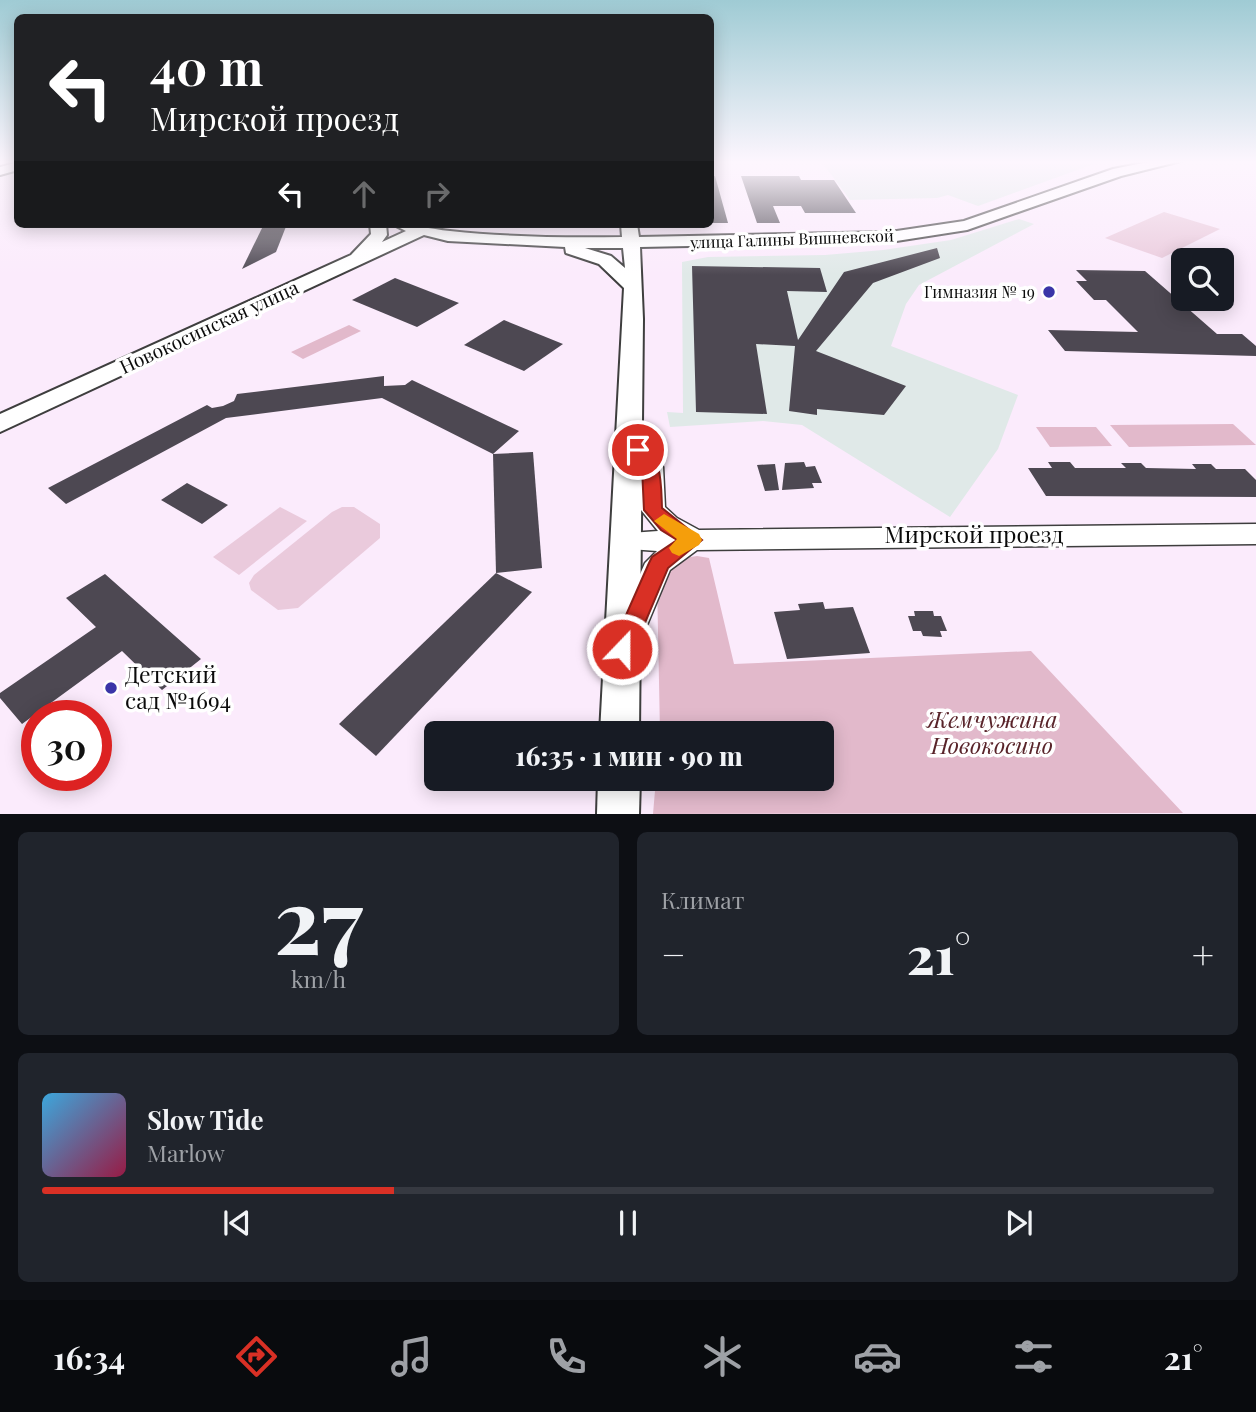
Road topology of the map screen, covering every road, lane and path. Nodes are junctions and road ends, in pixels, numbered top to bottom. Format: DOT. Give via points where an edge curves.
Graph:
graph roads {
  1 [pos="1043,199"];
  2 [pos="378,228"];
  3 [pos="411,228"];
  4 [pos="419,231"];
  5 [pos="630,233"];
  6 [pos="481,239"];
  7 [pos="541,241"];
  8 [pos="729,242"];
  9 [pos="334,269"];
  10 [pos="634,280"];
  11 [pos="0,424"];
  12 [pos="628,438"];
  13 [pos="1256,534"];
  14 [pos="692,540"];
  15 [pos="625,541"];
  16 [pos="622,649"];
  17 [pos="620,721"];
  18 [pos="619,791"];
  19 [pos="618,814"];
  1 -- 8 [label="street, улица Галины Вишневской" via="944,231 860,240"];
  2 -- 9 [label="street" via="374,243"];
  3 -- 4 [label="street, улица Галины Вишневской"];
  4 -- 6 [label="street, улица Галины Вишневской"];
  4 -- 9 [label="street, Новокосинская улица"];
  5 -- 7 [label="street, улица Галины Вишневской"];
  5 -- 8 [label="street, улица Галины Вишневской"];
  5 -- 10 [label="street"];
  6 -- 7 [label="street, улица Галины Вишневской"];
  6 -- 9 [label="street" via="398,250"];
  7 -- 10 [label="street" via="605,260"];
  8 -- 10 [label="street" via="652,261"];
  9 -- 11 [label="street, Новокосинская улица"];
  10 -- 12 [label="street"];
  12 -- 14 [label="street" via="651,467 653,510"];
  12 -- 15 [label="street"];
  13 -- 14 [label="street, Мирской проезд"];
  14 -- 15 [label="street, Мирской проезд"];
  14 -- 16 [label="street" via="659,563"];
  15 -- 16 [label="street"];
  16 -- 17 [label="street"];
  18 -- 19 [label="street"];
}
